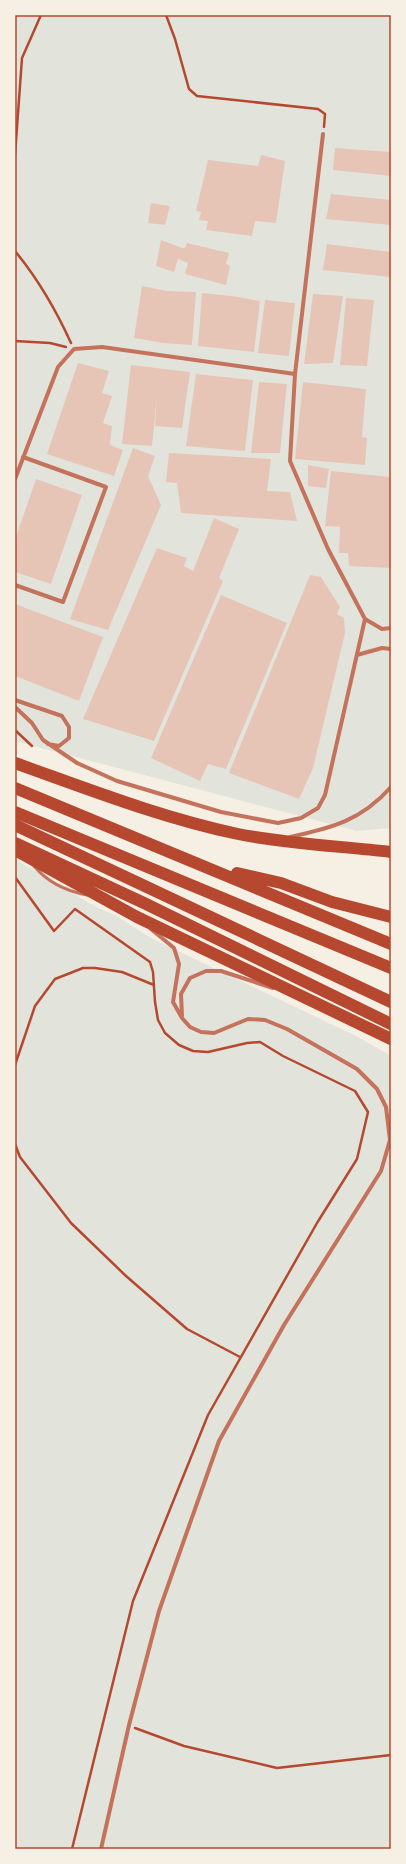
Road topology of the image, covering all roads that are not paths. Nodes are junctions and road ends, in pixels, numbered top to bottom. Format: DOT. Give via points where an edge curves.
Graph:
graph roads {
  1 [pos="323,134"];
  2 [pos="295,374"];
  3 [pos="23,457"];
  4 [pos="15,478"];
  5 [pos="15,585"];
  6 [pos="365,619"];
  7 [pos="391,628"];
  8 [pos="391,649"];
  9 [pos="357,655"];
  10 [pos="15,700"];
  11 [pos="15,707"];
  12 [pos="48,744"];
  13 [pos="15,763"];
  14 [pos="15,788"];
  15 [pos="391,788"];
  16 [pos="15,812"];
  17 [pos="15,825"];
  18 [pos="46,838"];
  19 [pos="274,840"];
  20 [pos="15,842"];
  21 [pos="391,844"];
  22 [pos="334,846"];
  23 [pos="15,850"];
  24 [pos="391,852"];
  25 [pos="204,865"];
  26 [pos="249,910"];
  27 [pos="136,917"];
  28 [pos="391,917"];
  29 [pos="391,944"];
  30 [pos="391,968"];
  31 [pos="314,1002"];
  32 [pos="391,1002"];
  33 [pos="182,1018"];
  34 [pos="391,1024"];
  35 [pos="391,1039"];
  36 [pos="101,1849"];
  1 -- 2 [label="street"];
  2 -- 3 [label="street" via="102,347 74,349 58,367"];
  2 -- 6 [label="street" via="290,461 328,549"];
  3 -- 4 [label="street"];
  3 -- 5 [label="street" via="106,488 63,602"];
  6 -- 7 [label="street" via="382,629"];
  6 -- 9 [label="street"];
  8 -- 9 [label="street" via="382,648"];
  9 -- 12 [label="street" via="326,795 318,808 301,818 271,822 221,812 117,782"];
  10 -- 12 [label="street" via="62,716 69,727 69,738 59,746"];
  11 -- 12 [label="street" via="32,723"];
  13 -- 19 [label="highway" via="184,820 237,834"];
  14 -- 25 [label="highway"];
  15 -- 19 [label="street" via="382,798 343,822 329,828"];
  16 -- 26 [label="highway"];
  17 -- 18 [label="highway"];
  18 -- 26 [label="highway" via="141,873 222,907"];
  18 -- 32 [label="highway"];
  19 -- 22 [label="highway"];
  20 -- 34 [label="highway"];
  21 -- 22 [label="highway"];
  22 -- 24 [label="highway"];
  23 -- 27 [label="highway"];
  25 -- 28 [label="highway" via="281,883 332,902"];
  25 -- 29 [label="highway"];
  26 -- 30 [label="highway"];
  27 -- 31 [label="highway"];
  27 -- 33 [label="street" via="174,948 179,964 173,1002"];
  31 -- 33 [label="street" via="221,971 206,971 190,978 181,994"];
  31 -- 35 [label="highway"];
  33 -- 36 [label="street" via="190,1027 201,1032 214,1033 248,1019 265,1020 287,1029 357,1069 377,1088 386,1107 390,1140 381,1171 284,1325 220,1442 159,1611 129,1725"];
}
